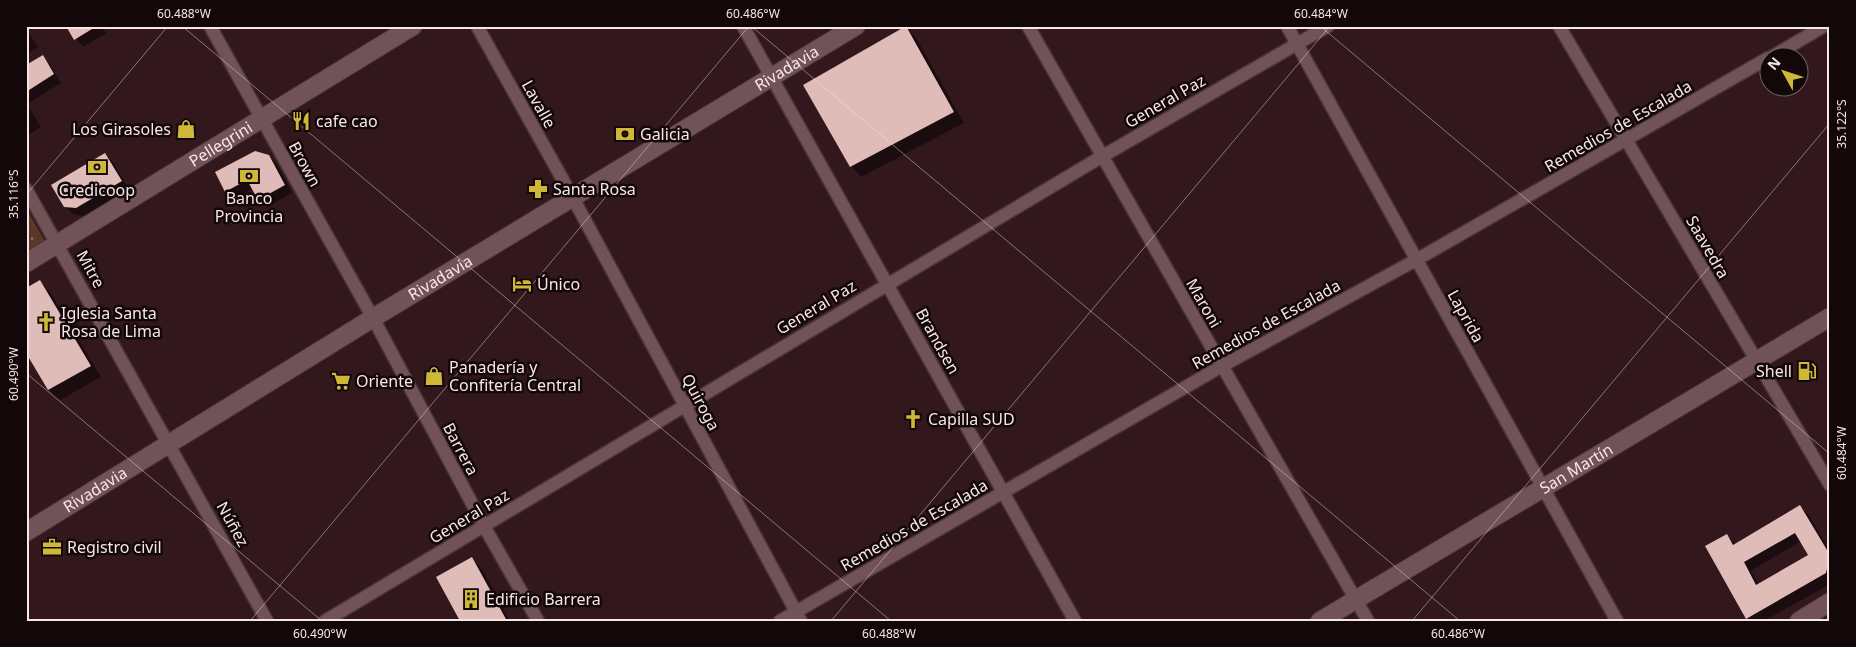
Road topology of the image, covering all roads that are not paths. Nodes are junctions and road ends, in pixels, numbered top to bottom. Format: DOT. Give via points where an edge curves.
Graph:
graph roads {
  1 [pos="210,26"];
  2 [pos="413,26"];
  3 [pos="477,26"];
  4 [pos="743,26"];
  5 [pos="856,26"];
  6 [pos="1028,26"];
  7 [pos="1287,26"];
  8 [pos="1328,26"];
  9 [pos="1558,26"];
  10 [pos="1824,26"];
  11 [pos="1297,44"];
  12 [pos="1786,48"];
  13 [pos="1758,64"];
  14 [pos="772,77"];
  15 [pos="262,120"];
  16 [pos="1627,140"];
  17 [pos="1101,157"];
  18 [pos="26,189"];
  19 [pos="573,198"];
  20 [pos="58,243"];
  21 [pos="1416,260"];
  22 [pos="26,263"];
  23 [pos="888,284"];
  24 [pos="1830,317"];
  25 [pos="373,318"];
  26 [pos="1756,360"];
  27 [pos="1222,366"];
  28 [pos="684,405"];
  29 [pos="170,443"];
  30 [pos="1830,485"];
  31 [pos="1542,489"];
  32 [pos="1002,492"];
  33 [pos="484,526"];
  34 [pos="26,532"];
  35 [pos="1356,600"];
  36 [pos="1830,602"];
  37 [pos="798,616"];
  38 [pos="267,621"];
  39 [pos="325,621"];
  40 [pos="538,621"];
  41 [pos="780,621"];
  42 [pos="1075,621"];
  43 [pos="1320,621"];
  44 [pos="1368,621"];
  45 [pos="1617,621"];
  46 [pos="1799,621"];
  1 -- 15 [label="street, Brown"];
  2 -- 15 [label="main road, Pellegrini"];
  3 -- 19 [label="street, Lavalle"];
  4 -- 14 [label="street, Brandsen"];
  5 -- 14 [label="main road, Rivadavia"];
  6 -- 17 [label="street, Maroni"];
  7 -- 11 [label="street, Laprida"];
  8 -- 11 [label="street, General Paz"];
  9 -- 16 [label="street, Saavedra"];
  10 -- 12 [label="street, Remedios de Escalada"];
  11 -- 17 [label="street, General Paz"];
  11 -- 21 [label="street, Laprida"];
  13 -- 16 [label="street, Remedios de Escalada"];
  14 -- 19 [label="main road, Rivadavia"];
  14 -- 23 [label="street, Brandsen"];
  15 -- 20 [label="main road, Pellegrini"];
  15 -- 25 [label="street, Brown"];
  16 -- 21 [label="street, Remedios de Escalada"];
  16 -- 26 [label="street, Saavedra"];
  17 -- 23 [label="street, General Paz"];
  17 -- 27 [label="street, Maroni"];
  18 -- 20 [label="street, Mitre"];
  19 -- 25 [label="main road, Rivadavia"];
  19 -- 28 [label="street, Quiroga"];
  20 -- 22 [label="main road, Pellegrini"];
  20 -- 29 [label="street, Mitre"];
  21 -- 27 [label="street, Remedios de Escalada"];
  21 -- 31 [label="street, Laprida"];
  23 -- 28 [label="street, General Paz"];
  23 -- 32 [label="street, Brandsen"];
  24 -- 26 [label="main road, San Martín"];
  25 -- 29 [label="main road, Rivadavia"];
  25 -- 33 [label="street, Barrera"];
  26 -- 30 [label="street, Saavedra"];
  26 -- 31 [label="main road, San Martín"];
  27 -- 32 [label="street, Remedios de Escalada"];
  27 -- 35 [label="street, Maroni"];
  28 -- 33 [label="street, General Paz"];
  28 -- 37 [label="street, Quiroga"];
  29 -- 34 [label="main road, Rivadavia"];
  29 -- 38 [label="street, Núñez"];
  31 -- 35 [label="main road, San Martín"];
  31 -- 45 [label="street, Laprida"];
  32 -- 37 [label="street, Remedios de Escalada"];
  32 -- 42 [label="street, Brandsen"];
  33 -- 39 [label="street, General Paz"];
  33 -- 40 [label="street, Barrera"];
  35 -- 43 [label="main road, San Martín"];
  35 -- 44 [label="street, Maroni"];
  36 -- 46 [label="main road"];
  37 -- 41 [label="street, Remedios de Escalada"];
}
